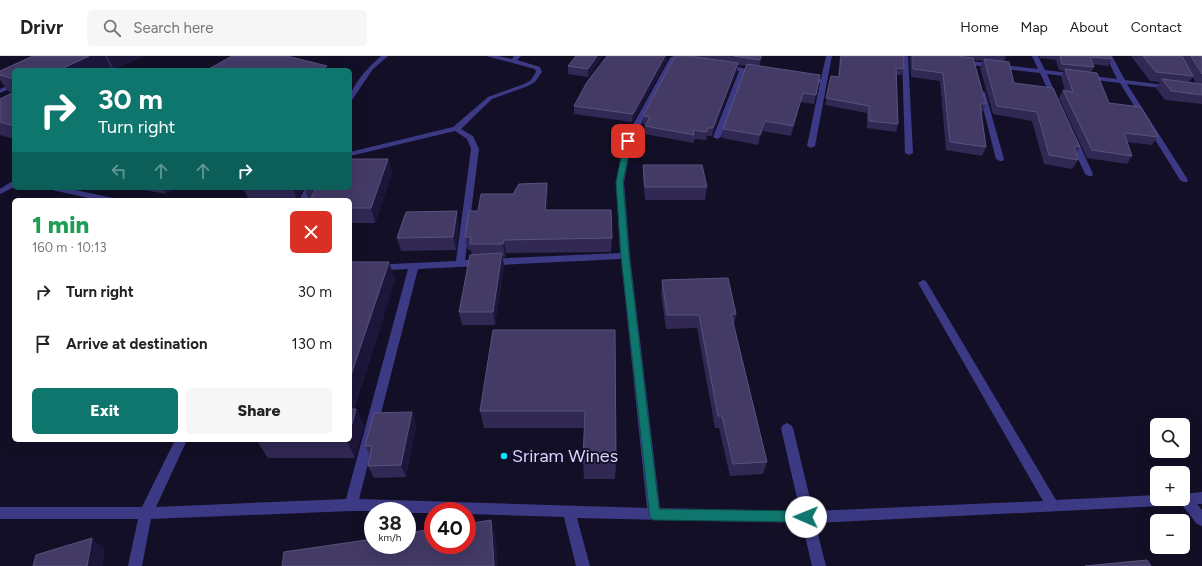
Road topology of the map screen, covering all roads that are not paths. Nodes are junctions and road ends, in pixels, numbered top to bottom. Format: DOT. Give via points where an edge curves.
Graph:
graph roads {
  1 [pos="385,56"];
  2 [pos="489,56"];
  3 [pos="829,56"];
  4 [pos="904,56"];
  5 [pos="1035,56"];
  6 [pos="1109,56"];
  7 [pos="516,58"];
  8 [pos="673,58"];
  9 [pos="951,60"];
  10 [pos="720,65"];
  11 [pos="743,69"];
  12 [pos="765,73"];
  13 [pos="1043,73"];
  14 [pos="802,79"];
  15 [pos="1122,81"];
  16 [pos="825,82"];
  17 [pos="980,85"];
  18 [pos="12,86"];
  19 [pos="1181,88"];
  20 [pos="0,91"];
  21 [pos="352,96"];
  22 [pos="1059,109"];
  23 [pos="456,129"];
  24 [pos="1069,130"];
  25 [pos="717,137"];
  26 [pos="811,146"];
  27 [pos="909,153"];
  28 [pos="352,154"];
  29 [pos="1000,159"];
  30 [pos="1089,174"];
  31 [pos="1184,180"];
  32 [pos="12,185"];
  33 [pos="64,190"];
  34 [pos="0,192"];
  35 [pos="101,198"];
  36 [pos="625,256"];
  37 [pos="460,263"];
  38 [pos="414,266"];
  39 [pos="352,269"];
  40 [pos="923,283"];
  41 [pos="787,428"];
  42 [pos="180,442"];
  43 [pos="1202,498"];
  44 [pos="1190,499"];
  45 [pos="1150,501"];
  46 [pos="351,505"];
  47 [pos="1190,505"];
  48 [pos="1054,506"];
  49 [pos="569,512"];
  50 [pos="0,513"];
  51 [pos="146,513"];
  52 [pos="654,514"];
  53 [pos="806,517"];
  54 [pos="1202,520"];
  55 [pos="135,566"];
  56 [pos="584,566"];
  57 [pos="820,566"];
  1 -- 21 [label="street" via="371,68"];
  2 -- 7 [label="street"];
  3 -- 16 [label="street"];
  4 -- 27 [label="street"];
  5 -- 13 [label="street"];
  6 -- 15 [label="street"];
  7 -- 23 [label="street" via="538,68 539,72 533,81 526,86 490,98"];
  8 -- 36 [label="street" via="628,141 620,182"];
  9 -- 13 [label="street" via="975,67"];
  10 -- 11 [label="street"];
  11 -- 12 [label="street"];
  11 -- 25 [label="street"];
  13 -- 15 [label="street"];
  13 -- 22 [label="street"];
  14 -- 16 [label="street"];
  15 -- 19 [label="street"];
  15 -- 31 [label="street"];
  16 -- 26 [label="street"];
  17 -- 29 [label="street"];
  18 -- 20 [label="street"];
  23 -- 28 [label="street"];
  23 -- 37 [label="street" via="470,138 475,149"];
  24 -- 30 [label="street"];
  32 -- 34 [label="street"];
  33 -- 35 [label="street"];
  36 -- 37 [label="street"];
  36 -- 52 [label="street"];
  37 -- 38 [label="street"];
  38 -- 39 [label="street"];
  38 -- 46 [label="street"];
  40 -- 48 [label="street"];
  41 -- 53 [label="street"];
  42 -- 51 [label="street"];
  43 -- 44 [label="street"];
  45 -- 48 [label="street"];
  46 -- 49 [label="street"];
  46 -- 51 [label="street"];
  47 -- 54 [label="street"];
  48 -- 53 [label="street"];
  49 -- 52 [label="street"];
  49 -- 56 [label="street"];
  50 -- 51 [label="street"];
  51 -- 55 [label="street"];
  52 -- 53 [label="street"];
  53 -- 57 [label="street"];
}
